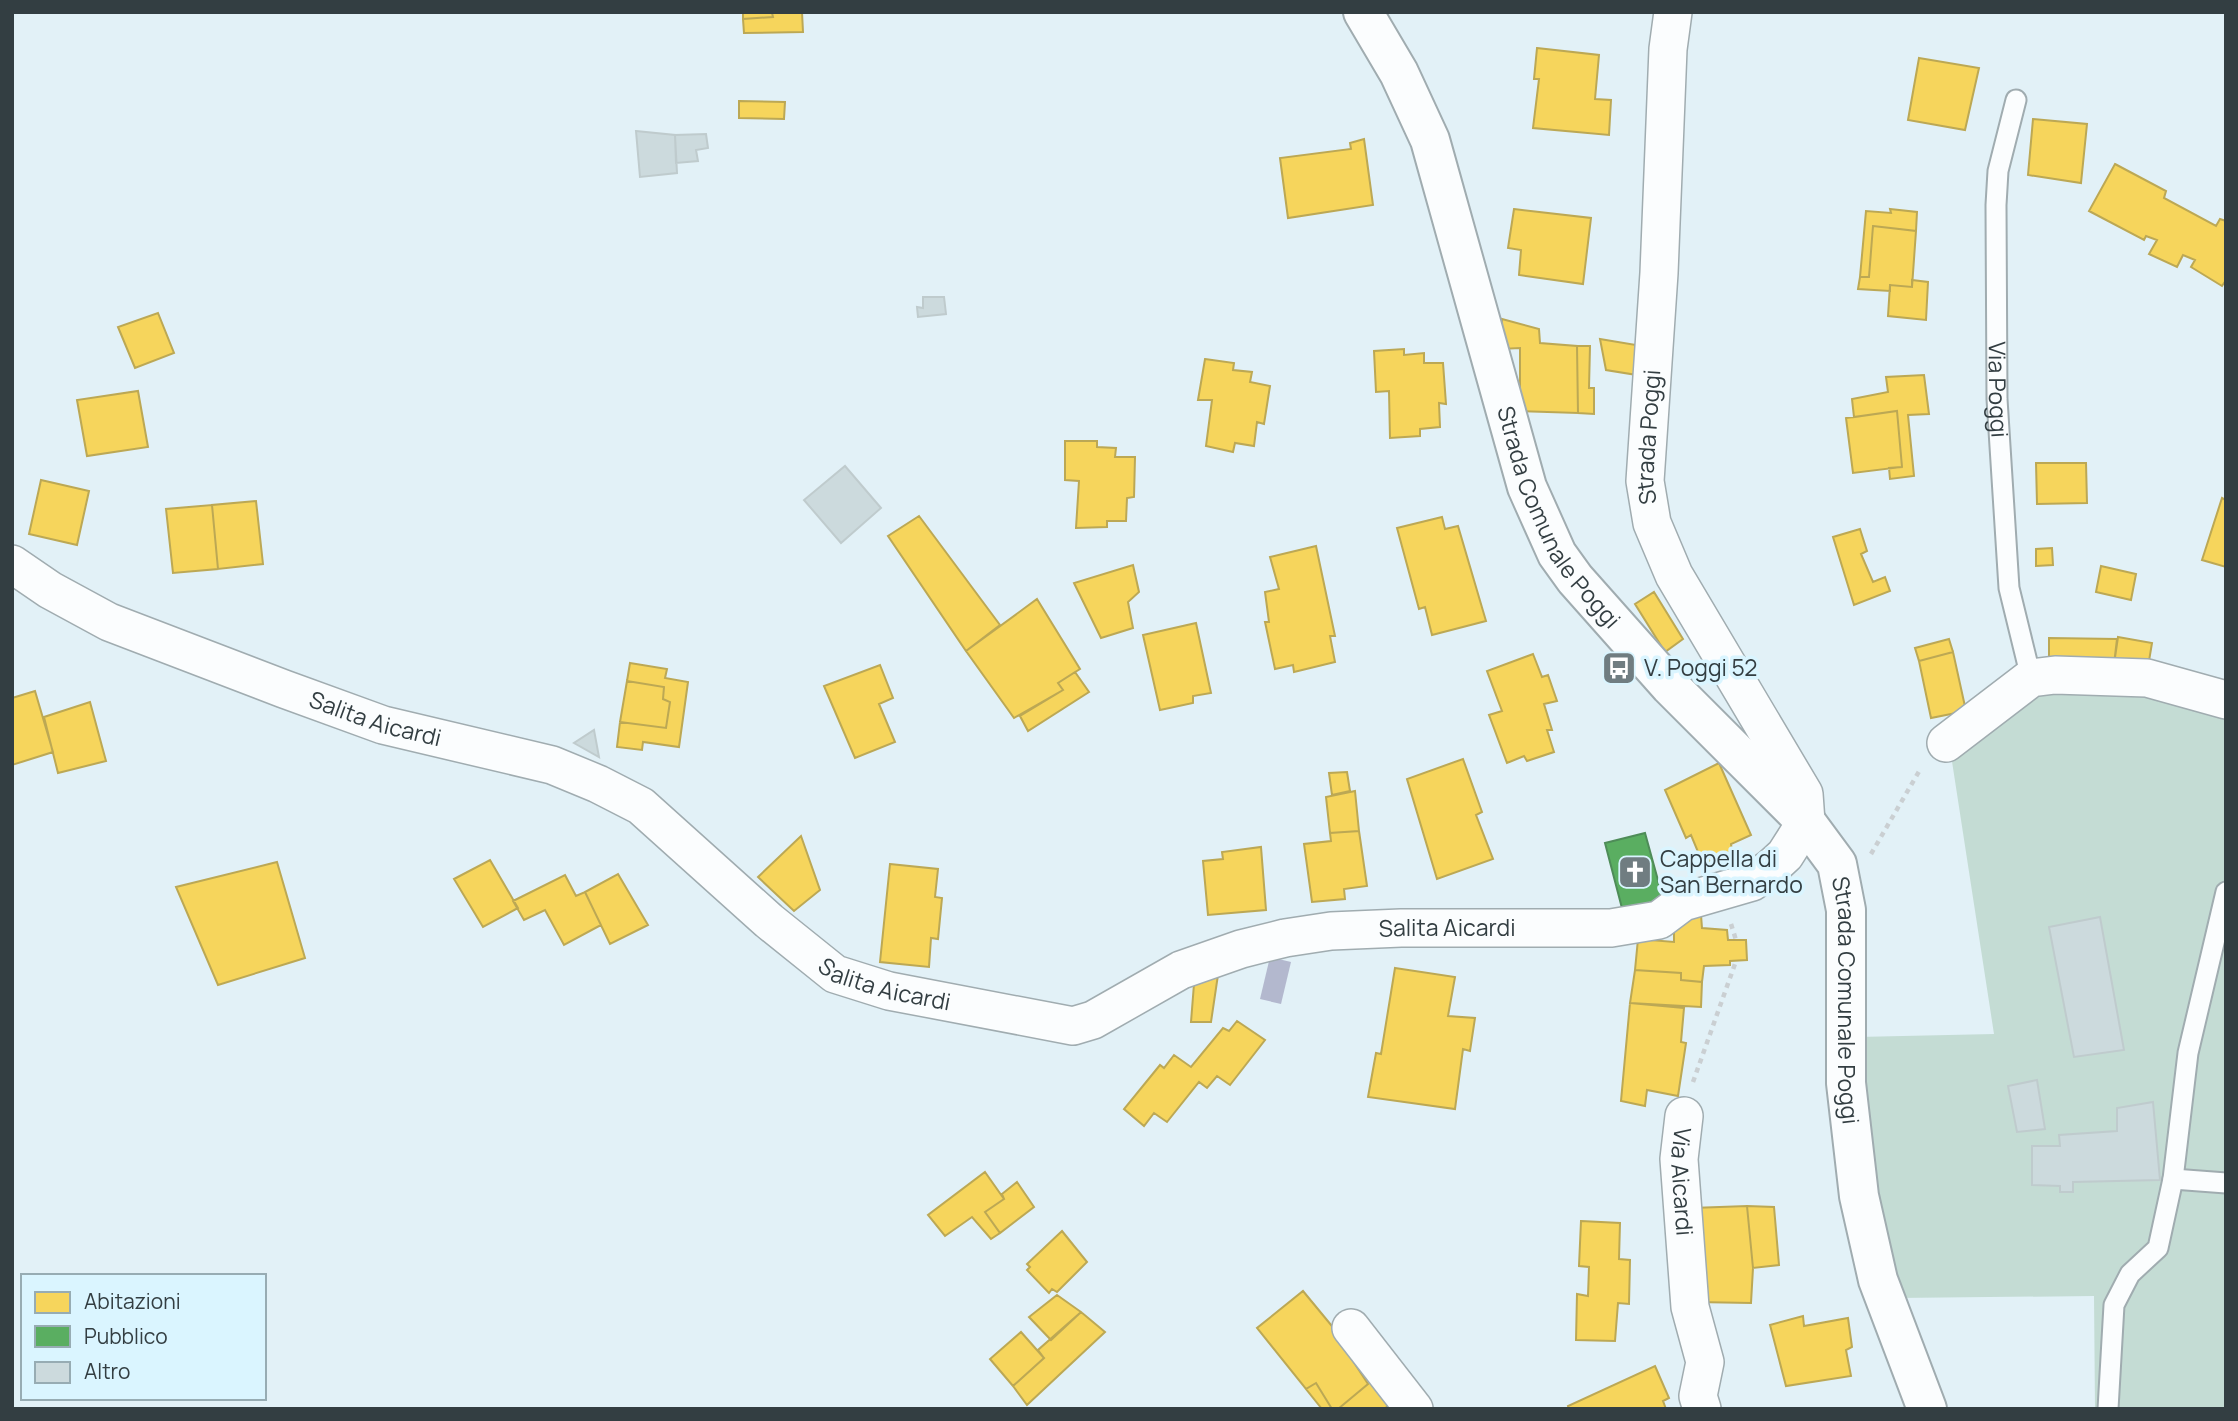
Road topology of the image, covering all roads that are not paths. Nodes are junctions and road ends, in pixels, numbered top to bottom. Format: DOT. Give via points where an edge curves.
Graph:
graph roads {
  1 [pos="1363,12"];
  2 [pos="1673,12"];
  3 [pos="2015,100"];
  4 [pos="12,564"];
  5 [pos="2031,678"];
  6 [pos="2226,700"];
  7 [pos="1946,743"];
  8 [pos="1806,822"];
  9 [pos="2226,892"];
  10 [pos="1684,1116"];
  11 [pos="2173,1179"];
  12 [pos="2226,1183"];
  13 [pos="1351,1328"];
  14 [pos="1413,1409"];
  15 [pos="1702,1409"];
  16 [pos="1927,1409"];
  17 [pos="2108,1409"];
  1 -- 8 [label="main road, Strada Comunale Poggi" via="1399,73 1430,140 1527,487 1557,554 1670,686"];
  2 -- 8 [label="street, Strada Poggi" via="1647,506 1675,575 1804,794"];
  3 -- 5 [label="lane, Via Poggi" via="1998,171 1997,399 2009,588"];
  4 -- 8 [label="street, Salita Aicardi" via="109,622 284,690 383,725 552,765 598,784 640,806 835,974 889,991 1064,1026 1093,1020 1181,970 1285,938 1401,928 1611,928 1660,920 1683,902 1752,882 1785,855"];
  5 -- 6 [label="street" via="2147,678"];
  5 -- 7 [label="street"];
  8 -- 16 [label="main road, Strada Comunale Poggi" via="1828,849 1843,881 1848,941 1846,1083 1859,1196 1878,1280"];
  9 -- 11 [label="lane" via="2188,1053"];
  10 -- 15 [label="street, Via Aicardi" via="1679,1159 1690,1307 1705,1362 1698,1396"];
  11 -- 12 [label="lane"];
  11 -- 17 [label="lane" via="2158,1248 2130,1274 2114,1305"];
  13 -- 14 [label="street"];
}
